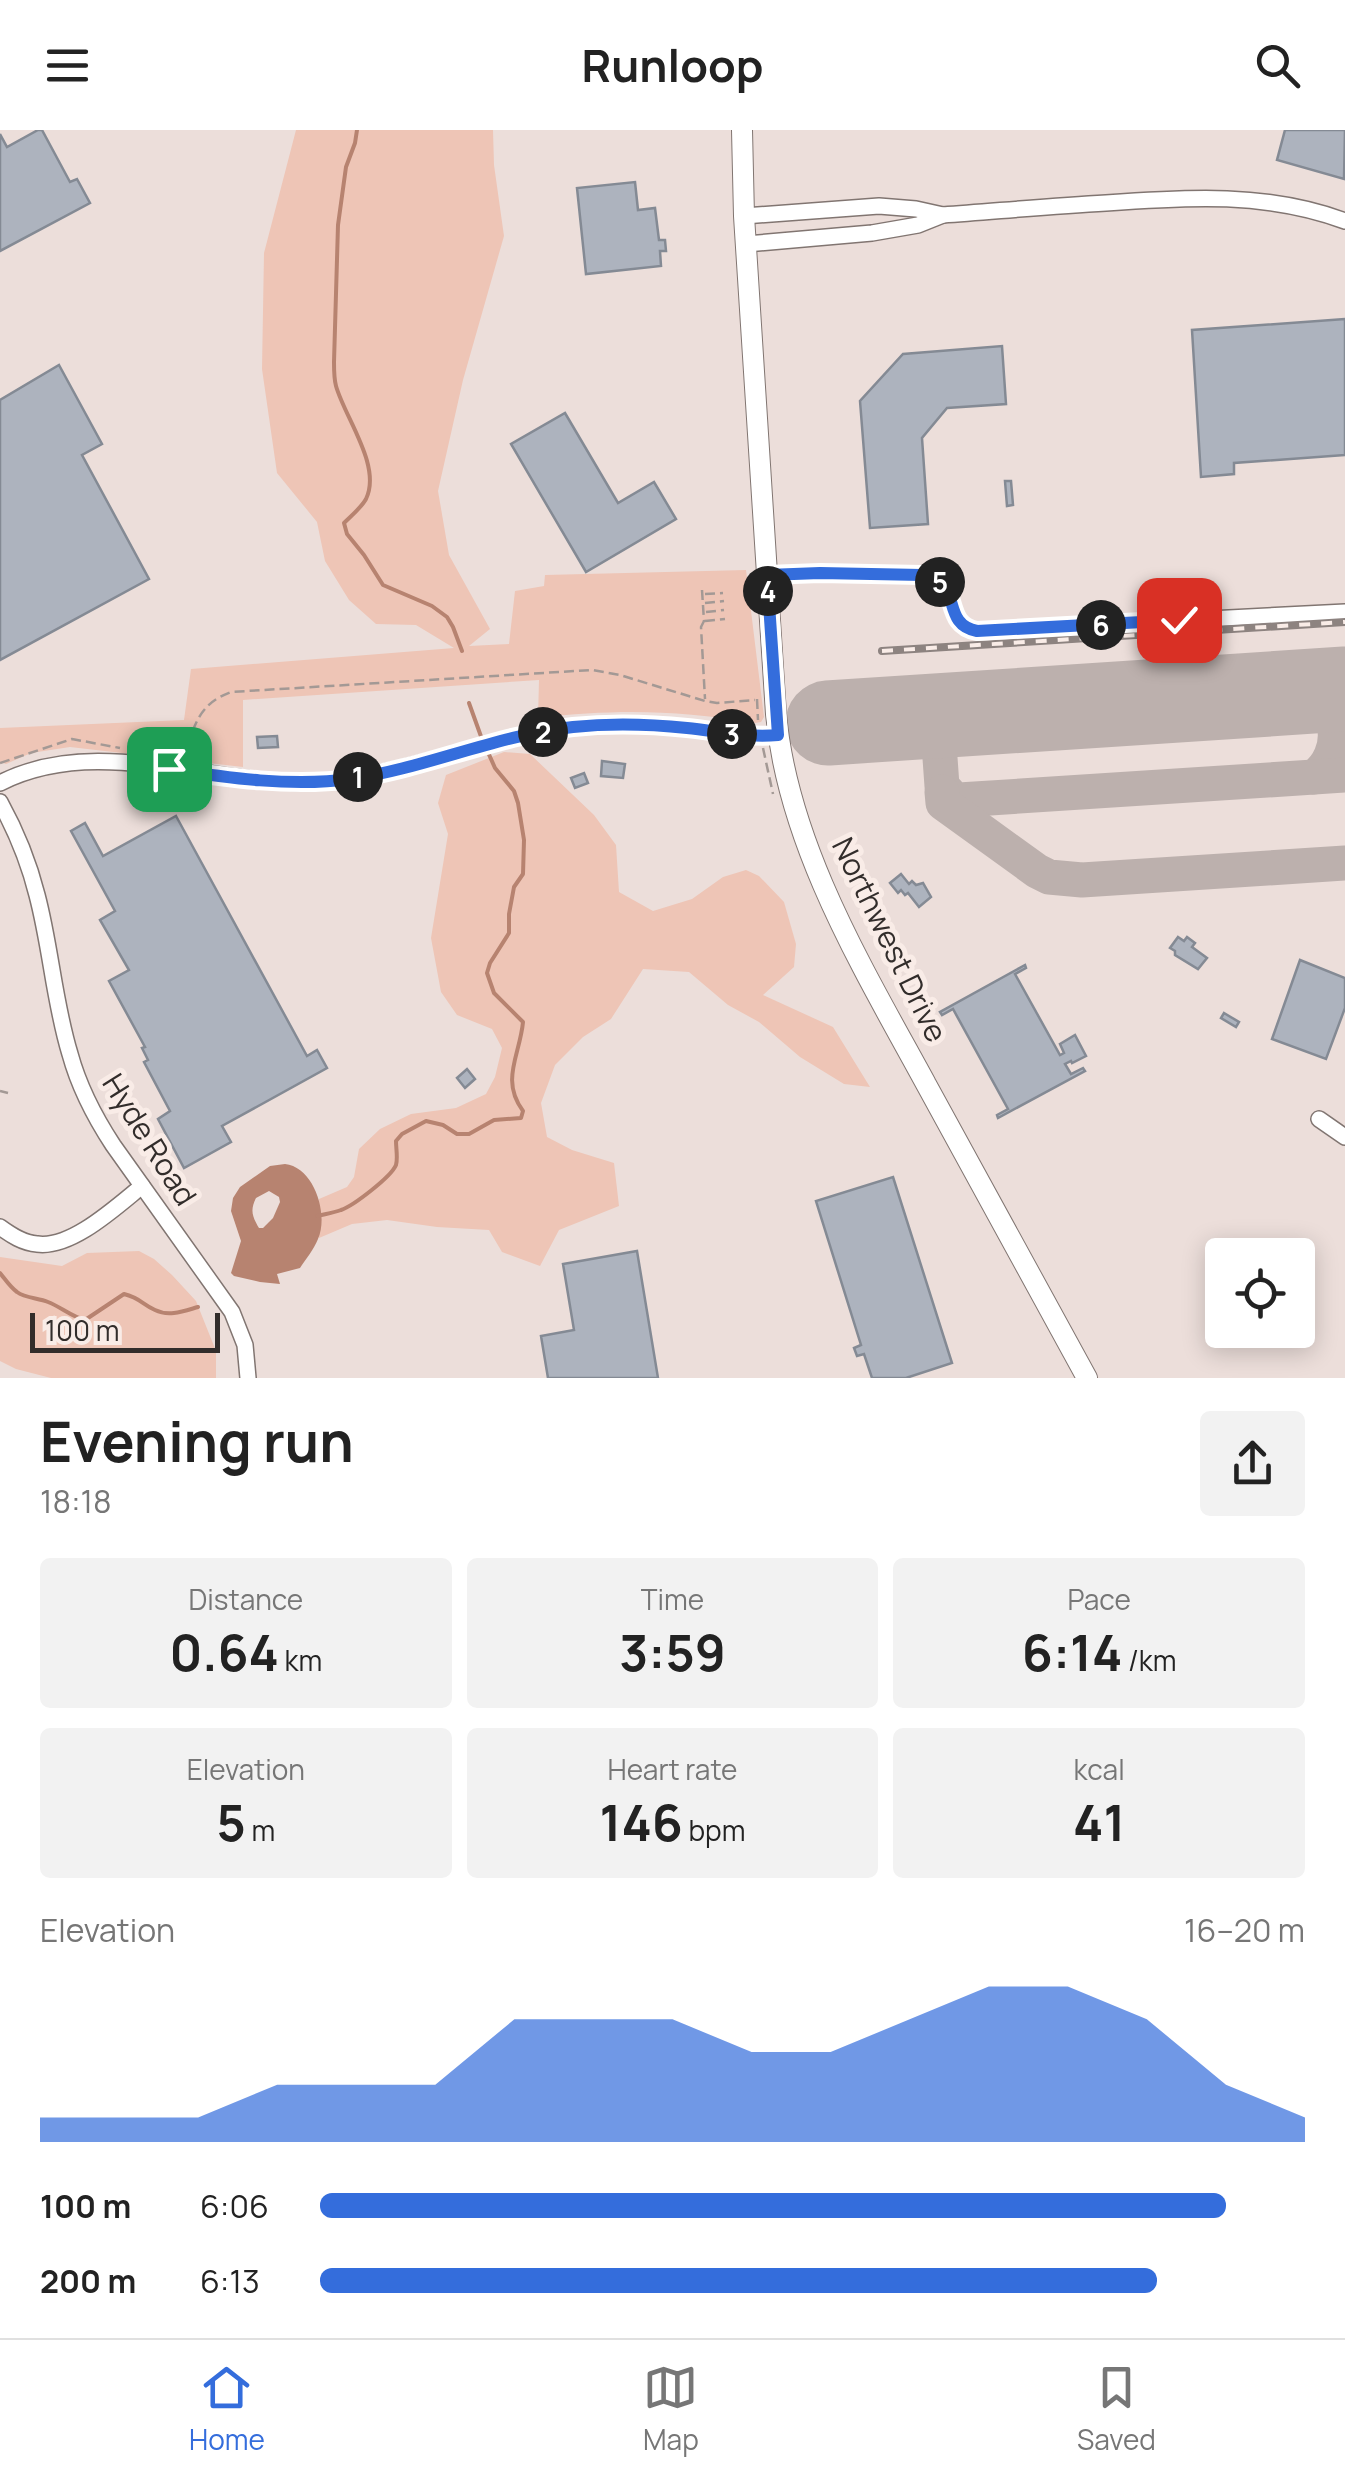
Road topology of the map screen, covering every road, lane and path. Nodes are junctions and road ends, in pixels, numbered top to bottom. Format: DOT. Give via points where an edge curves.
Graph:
graph roads {
  1 [pos="742,130"];
  2 [pos="944,215"];
  3 [pos="744,216"];
  4 [pos="1345,221"];
  5 [pos="746,244"];
  6 [pos="767,575"];
  7 [pos="723,593"];
  8 [pos="724,602"];
  9 [pos="703,603"];
  10 [pos="724,610"];
  11 [pos="703,612"];
  12 [pos="1345,612"];
  13 [pos="725,619"];
  14 [pos="704,621"];
  15 [pos="706,700"];
  16 [pos="757,714"];
  17 [pos="778,735"];
  18 [pos="126,748"];
  19 [pos="174,754"];
  20 [pos="0,764"];
  21 [pos="0,783"];
  22 [pos="0,802"];
  23 [pos="0,1090"];
  24 [pos="8,1093"];
  25 [pos="1319,1119"];
  26 [pos="1345,1137"];
  27 [pos="142,1186"];
  28 [pos="0,1227"];
  29 [pos="248,1378"];
  30 [pos="1087,1378"];
  1 -- 3 [label="main road, Northwest Drive"];
  2 -- 3 [label="street" via="878,206"];
  2 -- 4 [label="street" via="1202,198 1283,204"];
  2 -- 5 [label="street" via="872,233"];
  3 -- 5 [label="main road, Northwest Drive"];
  5 -- 6 [label="main road, Northwest Drive"];
  6 -- 12 [label="street" via="922,575 943,585 960,623 977,631"];
  6 -- 17 [label="main road, Northwest Drive"];
  7 -- 9 [label="path" via="702,592"];
  8 -- 9 [label="path"];
  9 -- 11 [label="path"];
  10 -- 11 [label="path"];
  11 -- 14 [label="path"];
  13 -- 14 [label="path"];
  14 -- 15 [label="path"];
  15 -- 16 [label="path" via="757,700"];
  15 -- 19 [label="path" via="592,670 231,692 209,704 185,751"];
  17 -- 21 [label="street" via="601,725 548,730 366,776 312,782 80,761 39,767"];
  17 -- 30 [label="main road, Northwest Drive" via="828,896"];
  18 -- 20 [label="path" via="72,740"];
  22 -- 27 [label="street, Hyde Road" via="32,876 78,1081"];
  23 -- 24 [label="path"];
  25 -- 26 [label="street"];
  27 -- 28 [label="street" via="50,1245 19,1240"];
  27 -- 29 [label="street, Hyde Road" via="232,1312 245,1344"];
}
